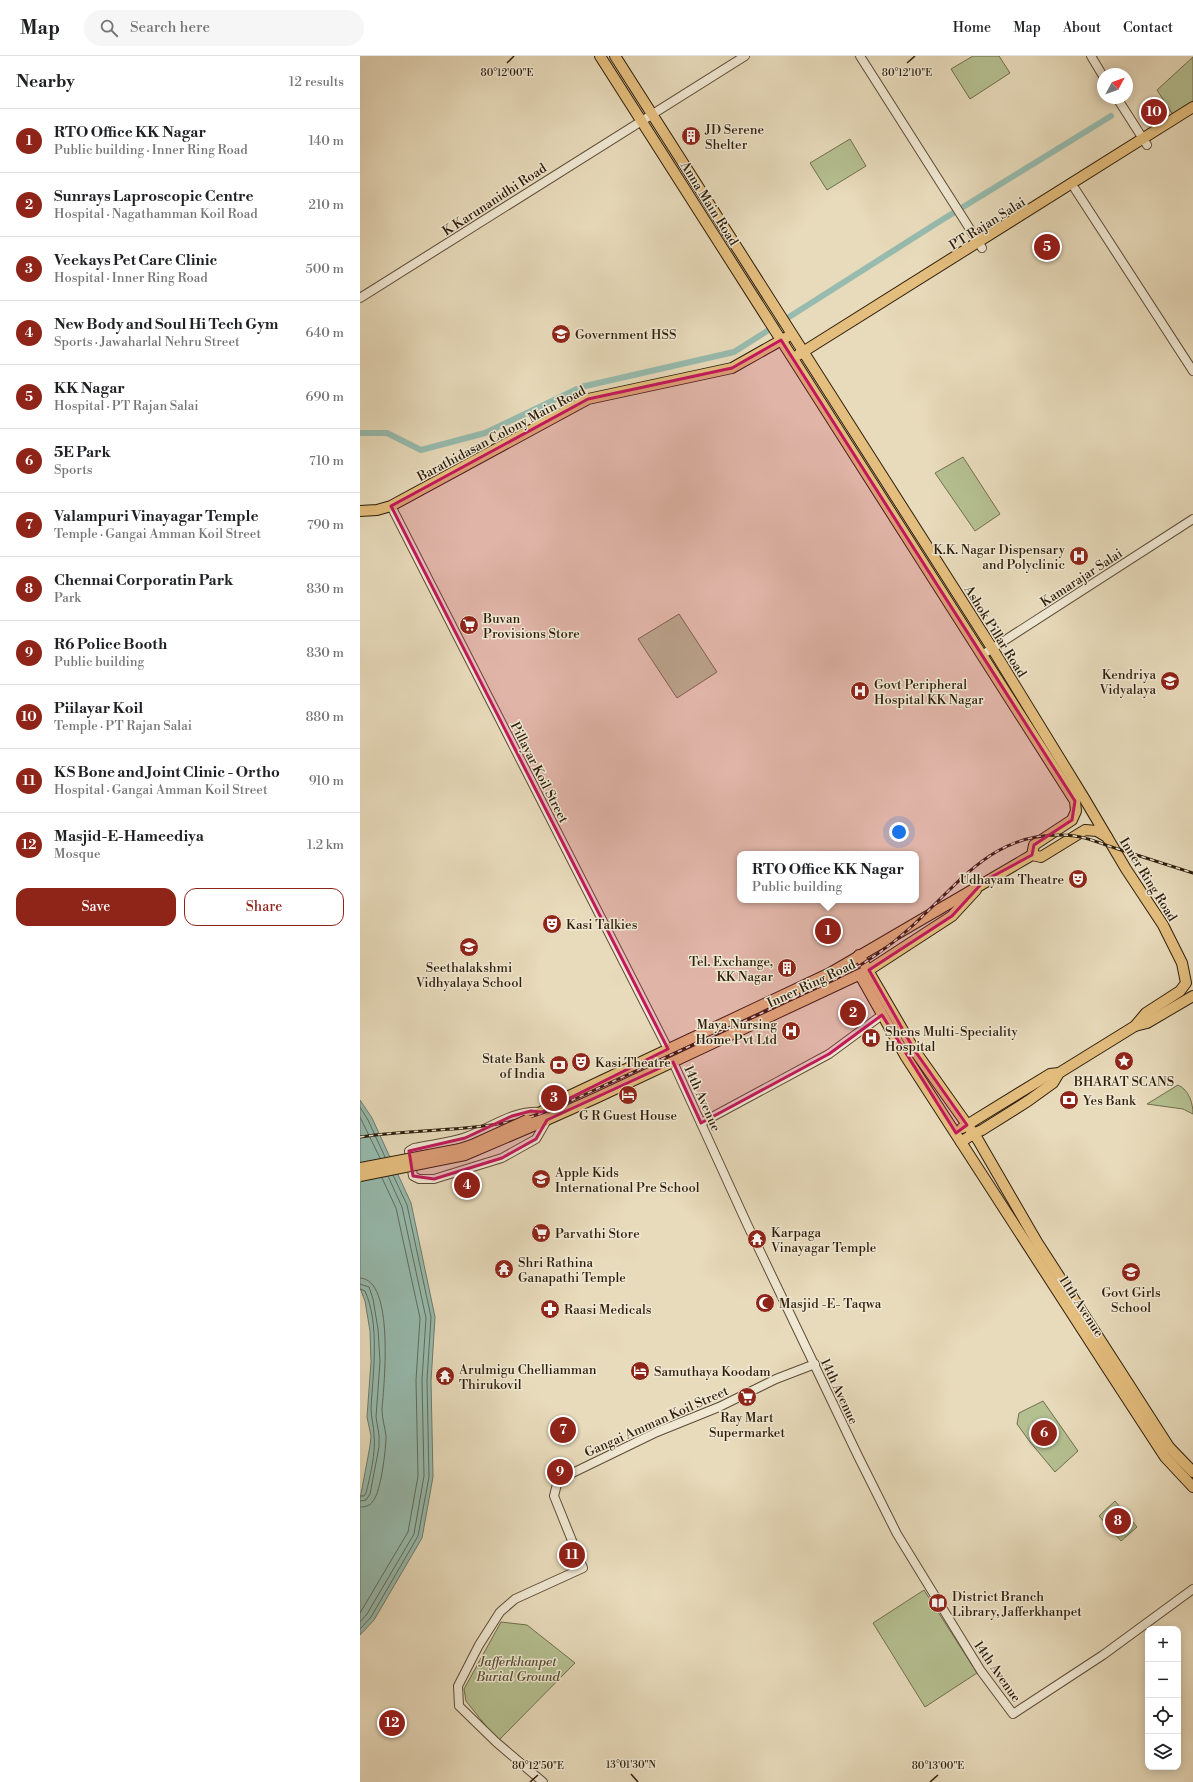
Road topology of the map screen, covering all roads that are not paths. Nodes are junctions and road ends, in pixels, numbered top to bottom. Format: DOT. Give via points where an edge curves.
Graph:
graph roads {
  1 [pos="600,56"];
  2 [pos="615,56"];
  3 [pos="745,56"];
  4 [pos="860,56"];
  5 [pos="1091,56"];
  6 [pos="1098,68"];
  7 [pos="1121,104"];
  8 [pos="1193,107"];
  9 [pos="652,114"];
  10 [pos="1193,115"];
  11 [pos="642,120"];
  12 [pos="1145,142"];
  13 [pos="1075,189"];
  14 [pos="980,245"];
  15 [pos="360,298"];
  16 [pos="788,330"];
  17 [pos="779,336"];
  18 [pos="804,355"];
  19 [pos="795,361"];
  20 [pos="1193,371"];
  21 [pos="391,506"];
  22 [pos="360,511"];
  23 [pos="1193,519"];
  24 [pos="992,648"];
  25 [pos="982,655"];
  26 [pos="1046,745"];
  27 [pos="1080,799"];
  28 [pos="1108,838"];
  29 [pos="1032,855"];
  30 [pos="984,881"];
  31 [pos="859,955"];
  32 [pos="1182,964"];
  33 [pos="1193,967"];
  34 [pos="864,973"];
  35 [pos="1193,996"];
  36 [pos="882,1015"];
  37 [pos="1135,1026"];
  38 [pos="668,1049"];
  39 [pos="915,1051"];
  40 [pos="906,1057"];
  41 [pos="673,1062"];
  42 [pos="1059,1073"];
  43 [pos="544,1116"];
  44 [pos="530,1123"];
  45 [pos="701,1123"];
  46 [pos="967,1125"];
  47 [pos="956,1133"];
  48 [pos="978,1135"];
  49 [pos="961,1142"];
  50 [pos="360,1168"];
  51 [pos="360,1176"];
  52 [pos="814,1364"];
  53 [pos="1190,1466"];
  54 [pos="1177,1471"];
  55 [pos="1193,1487"];
  56 [pos="1193,1589"];
  57 [pos="543,1782"];
  1 -- 11 [label="main road, Anna Main Road"];
  2 -- 9 [label="main road, Anna Main Road"];
  3 -- 9 [label="street, K Karunanidhi Road"];
  4 -- 14 [label="street"];
  5 -- 6 [label="street"];
  7 -- 12 [label="street"];
  8 -- 12 [label="main road, PT Rajan Salai"];
  9 -- 11 [label="street, K Karunanidhi Road"];
  9 -- 16 [label="main road, Anna Main Road"];
  10 -- 12 [label="main road, PT Rajan Salai"];
  11 -- 15 [label="street, K Karunanidhi Road"];
  11 -- 17 [label="main road, Anna Main Road"];
  12 -- 13 [label="main road, PT Rajan Salai"];
  12 -- 14 [label="main road, PT Rajan Salai"];
  13 -- 14 [label="main road, PT Rajan Salai"];
  13 -- 20 [label="street"];
  14 -- 18 [label="main road, PT Rajan Salai"];
  16 -- 17 [label="main road, Barathidasan Colony Main Road"];
  16 -- 18 [label="main road, Anna Main Road"];
  17 -- 19 [label="main road, Anna Main Road"];
  17 -- 21 [label="main road, Barathidasan Colony Main Road" via="732,368 588,399"];
  18 -- 19 [label="main road, PT Rajan Salai"];
  18 -- 24 [label="main road, Ashok Pillar Road"];
  19 -- 25 [label="main road, Ashok Pillar Road"];
  21 -- 22 [label="main road, Barathidasan Colony Main Road"];
  21 -- 38 [label="street, Pillayar Koil Street"];
  23 -- 24 [label="street, Kamarajar Salai"];
  24 -- 25 [label="street, Kamarajar Salai"];
  24 -- 26 [label="main road, Ashok Pillar Road"];
  25 -- 26 [label="main road, Ashok Pillar Road"];
  26 -- 27 [label="main road, Ashok Pillar Road"];
  27 -- 28 [label="main road, Inner Ring Road"];
  27 -- 29 [label="main road" via="1072,820 1034,845"];
  28 -- 29 [label="main road" via="1097,831 1085,830 1041,857"];
  28 -- 32 [label="main road, Inner Ring Road" via="1163,925"];
  29 -- 30 [label="main road, Inner Ring Road"];
  30 -- 31 [label="main road, Inner Ring Road"];
  30 -- 34 [label="main road" via="952,916"];
  31 -- 34 [label="main road"];
  31 -- 38 [label="main road, Inner Ring Road" via="830,973"];
  32 -- 33 [label="main road"];
  32 -- 37 [label="main road, Inner Ring Road" via="1186,983 1180,991 1146,1013"];
  34 -- 36 [label="main road, 11th Avenue"];
  34 -- 39 [label="main road, Inner Ring Road"];
  34 -- 41 [label="main road, Inner Ring Road"];
  35 -- 37 [label="main road, Inner Ring Road" via="1147,1023"];
  36 -- 40 [label="main road, 11th Avenue"];
  36 -- 45 [label="street" via="829,1054"];
  37 -- 42 [label="main road, Inner Ring Road"];
  38 -- 43 [label="main road, Inner Ring Road" via="569,1096"];
  39 -- 40 [label="main road"];
  39 -- 46 [label="main road, Inner Ring Road"];
  40 -- 47 [label="main road, 11th Avenue"];
  41 -- 43 [label="main road, Inner Ring Road"];
  41 -- 45 [label="street, 14th Avenue"];
  42 -- 46 [label="main road" via="1050,1074"];
  42 -- 48 [label="main road, Inner Ring Road" via="1054,1083"];
  43 -- 43 [label="street" via="531,1111 512,1116 465,1138 414,1148 409,1151 413,1176 419,1179 434,1179 502,1158 536,1139"];
  43 -- 44 [label="main road, Inner Ring Road"];
  44 -- 50 [label="main road, bridge" via="460,1149"];
  44 -- 51 [label="main road, bridge" via="465,1155"];
  45 -- 52 [label="street, 14th Avenue"];
  46 -- 47 [label="main road"];
  46 -- 48 [label="main road, Inner Ring Road"];
  47 -- 49 [label="main road, 11th Avenue"];
  48 -- 49 [label="main road, Inner Ring Road"];
  48 -- 53 [label="main road, 11th Avenue" via="1037,1242 1170,1446"];
  49 -- 54 [label="main road, 11th Avenue" via="1108,1371"];
  52 -- 56 [label="street, 14th Avenue" via="897,1534 981,1670 1013,1714 1103,1655"];
  52 -- 57 [label="street, Gangai Amman Koil Street" via="657,1432 558,1480 554,1496 582,1568 515,1599 500,1612 458,1686 459,1706"];
  53 -- 54 [label="main road"];
  54 -- 55 [label="main road, 11th Avenue"];
}
